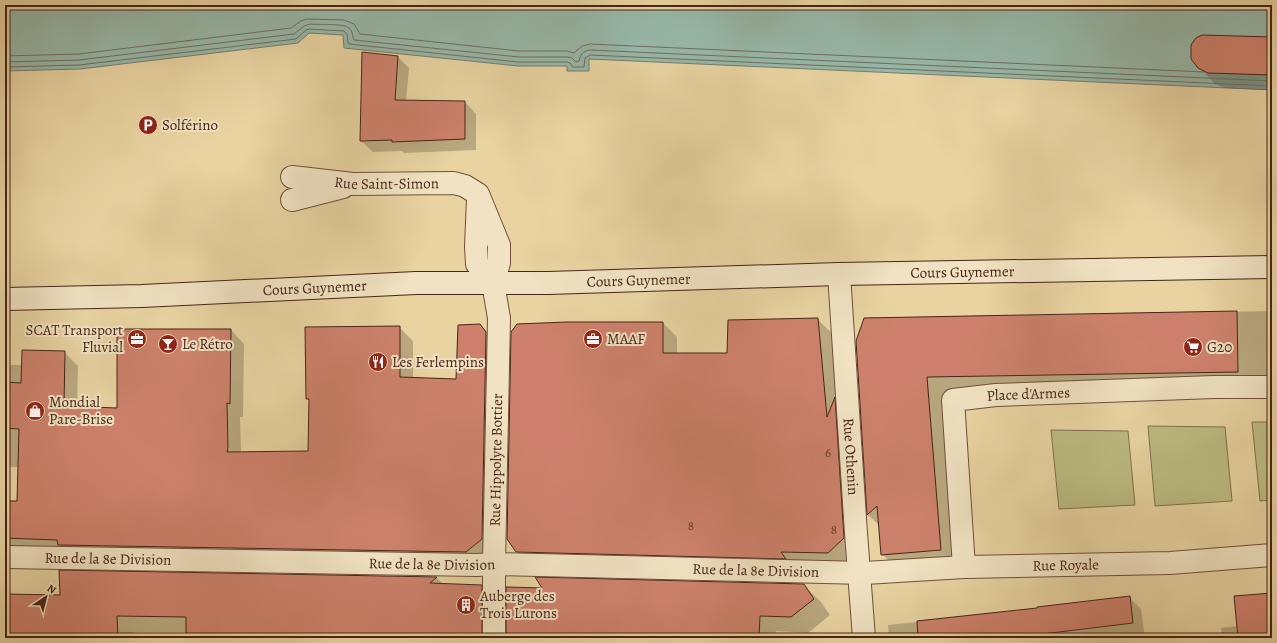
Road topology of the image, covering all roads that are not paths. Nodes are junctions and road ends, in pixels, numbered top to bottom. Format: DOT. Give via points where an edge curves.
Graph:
graph roads {
  1 [pos="292,177"];
  2 [pos="353,184"];
  3 [pos="292,200"];
  4 [pos="1272,266"];
  5 [pos="839,274"];
  6 [pos="493,283"];
  7 [pos="5,299"];
  8 [pos="1272,387"];
  9 [pos="1272,555"];
  10 [pos="5,557"];
  11 [pos="494,564"];
  12 [pos="964,567"];
  13 [pos="859,573"];
  14 [pos="494,638"];
  15 [pos="864,638"];
  1 -- 2 [label="street, Rue Saint-Simon"];
  2 -- 3 [label="street"];
  2 -- 6 [label="street, Rue Saint-Simon" via="454,183 478,194 499,245 499,263"];
  4 -- 5 [label="street, Cours Guynemer"];
  5 -- 6 [label="street, Cours Guynemer"];
  5 -- 13 [label="street, Rue Othenin"];
  6 -- 7 [label="street, Cours Guynemer" via="416,283"];
  6 -- 11 [label="street, Rue Hippolyte Bottier" via="499,318"];
  8 -- 12 [label="street, Place d'Armes" via="1003,395 953,400"];
  9 -- 12 [label="street, Rue Royale" via="1170,563"];
  10 -- 11 [label="street, Rue de la 8e Division"];
  11 -- 13 [label="street, Rue de la 8e Division"];
  11 -- 14 [label="street, Rue Hippolyte Bottier"];
  12 -- 13 [label="street, Rue Royale"];
  13 -- 15 [label="street, Rue Othenin"];
}
